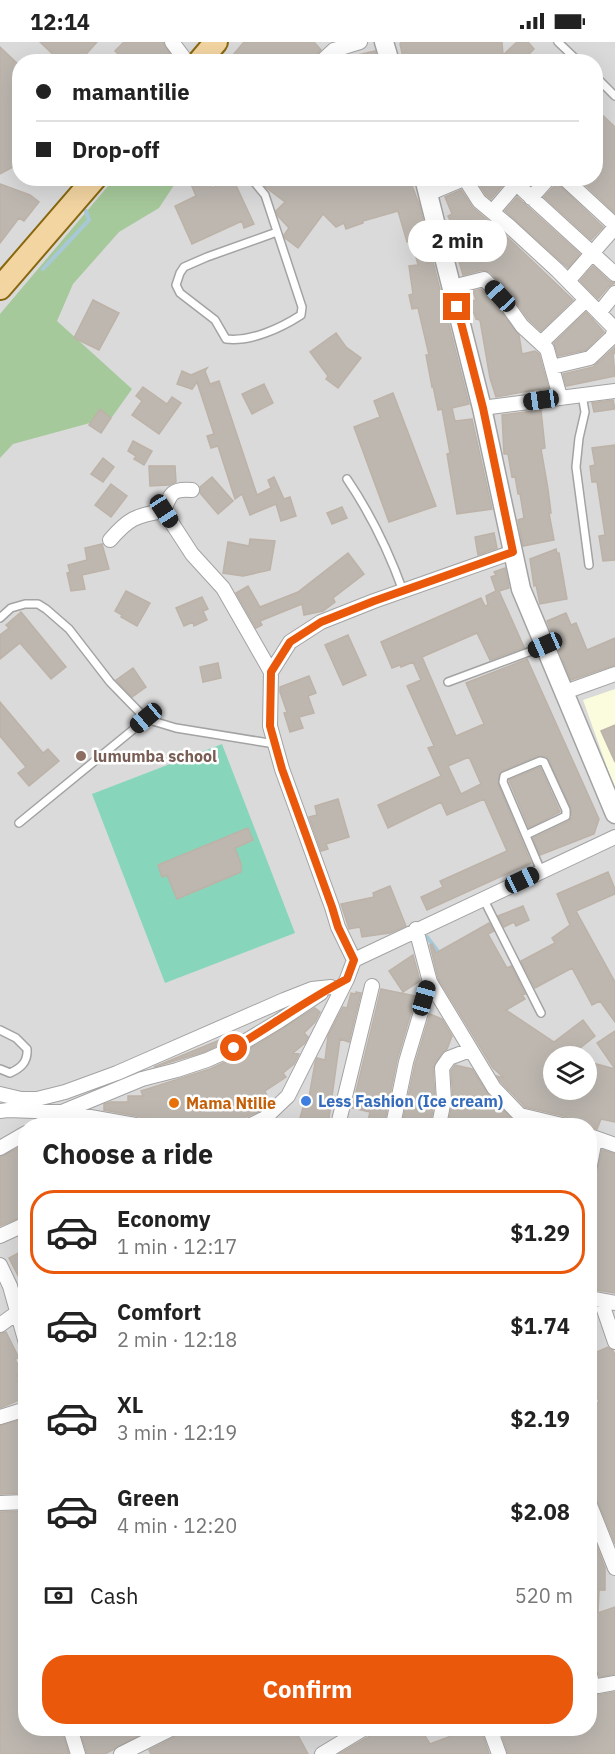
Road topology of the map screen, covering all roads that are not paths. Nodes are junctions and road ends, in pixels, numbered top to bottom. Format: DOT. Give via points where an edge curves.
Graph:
graph roads {
  1 [pos="216,42"];
  2 [pos="360,42"];
  3 [pos="558,42"];
  4 [pos="206,54"];
  5 [pos="330,54"];
  6 [pos="571,54"];
  7 [pos="603,84"];
  8 [pos="615,96"];
  9 [pos="88,186"];
  10 [pos="259,186"];
  11 [pos="426,186"];
  12 [pos="469,186"];
  13 [pos="510,186"];
  14 [pos="518,186"];
  15 [pos="542,186"];
  16 [pos="572,186"];
  17 [pos="531,198"];
  18 [pos="493,211"];
  19 [pos="615,226"];
  20 [pos="277,232"];
  21 [pos="592,253"];
  22 [pos="615,274"];
  23 [pos="568,281"];
  24 [pos="452,287"];
  25 [pos="0,288"];
  26 [pos="615,293"];
  27 [pos="586,300"];
  28 [pos="599,313"];
  29 [pos="615,329"];
  30 [pos="541,343"];
  31 [pos="552,367"];
  32 [pos="615,391"];
  33 [pos="582,394"];
  34 [pos="560,397"];
  35 [pos="483,408"];
  36 [pos="347,479"];
  37 [pos="192,490"];
  38 [pos="164,511"];
  39 [pos="110,540"];
  40 [pos="513,552"];
  41 [pos="589,565"];
  42 [pos="403,591"];
  43 [pos="0,618"];
  44 [pos="545,645"];
  45 [pos="271,672"];
  46 [pos="615,674"];
  47 [pos="448,682"];
  48 [pos="565,692"];
  49 [pos="146,718"];
  50 [pos="275,744"];
  51 [pos="615,814"];
  52 [pos="19,823"];
  53 [pos="526,835"];
  54 [pos="615,837"];
  55 [pos="541,871"];
  56 [pos="487,907"];
  57 [pos="418,938"];
  58 [pos="354,960"];
  59 [pos="347,979"];
  60 [pos="430,982"];
  61 [pos="372,986"];
  62 [pos="331,987"];
  63 [pos="444,1006"];
  64 [pos="421,1011"];
  65 [pos="541,1012"];
  66 [pos="0,1030"];
  67 [pos="470,1050"];
  68 [pos="0,1069"];
  69 [pos="0,1094"];
  70 [pos="0,1112"];
  71 [pos="62,1112"];
  72 [pos="52,1118"];
  73 [pos="96,1118"];
  74 [pos="265,1118"];
  75 [pos="340,1118"];
  76 [pos="394,1118"];
  77 [pos="440,1118"];
  78 [pos="517,1118"];
  79 [pos="18,1138"];
  80 [pos="597,1140"];
  81 [pos="615,1145"];
  82 [pos="0,1148"];
  83 [pos="18,1228"];
  84 [pos="0,1236"];
  85 [pos="0,1265"];
  86 [pos="597,1299"];
  87 [pos="18,1303"];
  88 [pos="597,1303"];
  89 [pos="615,1303"];
  90 [pos="18,1314"];
  91 [pos="0,1324"];
  92 [pos="615,1342"];
  93 [pos="18,1411"];
  94 [pos="0,1417"];
  95 [pos="18,1502"];
  96 [pos="0,1503"];
  97 [pos="597,1523"];
  98 [pos="615,1568"];
  99 [pos="615,1683"];
  100 [pos="597,1686"];
  101 [pos="72,1736"];
  102 [pos="157,1736"];
  103 [pos="352,1736"];
  104 [pos="492,1736"];
  105 [pos="78,1754"];
  106 [pos="121,1754"];
  107 [pos="322,1754"];
  108 [pos="499,1754"];
  1 -- 4 [label="main road"];
  2 -- 5 [label="street"];
  3 -- 6 [label="lane"];
  7 -- 8 [label="lane"];
  9 -- 25 [label="main road"];
  10 -- 20 [label="lane"];
  11 -- 24 [label="street"];
  12 -- 18 [label="street" via="479,201"];
  13 -- 18 [label="street"];
  14 -- 17 [label="street"];
  15 -- 17 [label="street"];
  16 -- 19 [label="street"];
  17 -- 21 [label="street"];
  18 -- 23 [label="street"];
  19 -- 21 [label="street"];
  20 -- 20 [label="lane" via="303,307 301,315 280,327 243,339 226,339 215,320 180,293 176,285 180,273 198,261"];
  21 -- 22 [label="street"];
  21 -- 23 [label="street"];
  23 -- 27 [label="street"];
  24 -- 30 [label="street" via="484,279"];
  24 -- 35 [label="street"];
  26 -- 28 [label="street"];
  27 -- 28 [label="street"];
  27 -- 30 [label="street"];
  28 -- 29 [label="street"];
  29 -- 31 [label="street" via="612,337 586,361"];
  30 -- 31 [label="street"];
  31 -- 34 [label="street"];
  32 -- 33 [label="street"];
  33 -- 34 [label="street"];
  33 -- 41 [label="lane" via="585,412 576,467"];
  34 -- 35 [label="street"];
  35 -- 40 [label="street"];
  36 -- 42 [label="lane" via="394,566"];
  37 -- 38 [label="street" via="180,489 170,494"];
  38 -- 39 [label="street" via="125,522"];
  38 -- 45 [label="street" via="192,554 223,588"];
  40 -- 42 [label="street"];
  40 -- 44 [label="street" via="521,589"];
  42 -- 45 [label="street" via="321,622 290,642"];
  43 -- 49 [label="lane" via="11,608 25,604 38,604 46,609 69,629 110,682"];
  44 -- 47 [label="lane"];
  44 -- 48 [label="street"];
  45 -- 50 [label="street" via="270,726"];
  46 -- 48 [label="street"];
  48 -- 51 [label="street"];
  49 -- 50 [label="lane" via="176,728"];
  49 -- 52 [label="lane"];
  50 -- 58 [label="street" via="338,927"];
  53 -- 53 [label="lane" via="503,778 540,761 544,762 566,816"];
  53 -- 55 [label="lane"];
  54 -- 55 [label="street"];
  55 -- 56 [label="street"];
  56 -- 57 [label="street"];
  56 -- 65 [label="lane"];
  57 -- 58 [label="street"];
  57 -- 60 [label="street"];
  58 -- 59 [label="street"];
  59 -- 62 [label="street"];
  59 -- 74 [label="street" via="288,1096"];
  60 -- 63 [label="street"];
  60 -- 64 [label="street"];
  61 -- 75 [label="street"];
  62 -- 69 [label="street" via="312,989 284,1000 65,1092 37,1099"];
  62 -- 71 [label="street" via="234,1048 141,1079"];
  63 -- 64 [label="street"];
  63 -- 67 [label="street"];
  64 -- 76 [label="street"];
  66 -- 68 [label="lane" via="16,1038 27,1049 28,1056 18,1070 10,1073"];
  67 -- 77 [label="street" via="448,1058 442,1068 444,1100"];
  67 -- 78 [label="street"];
  70 -- 71 [label="street"];
  71 -- 72 [label="street"];
  71 -- 73 [label="street"];
  79 -- 82 [label="street"];
  80 -- 81 [label="street"];
  83 -- 84 [label="street"];
  85 -- 87 [label="street"];
  86 -- 89 [label="street"];
  88 -- 92 [label="street"];
  90 -- 91 [label="street"];
  93 -- 94 [label="street"];
  95 -- 96 [label="street"];
  97 -- 98 [label="street"];
  99 -- 100 [label="street"];
  101 -- 105 [label="street"];
  102 -- 106 [label="street"];
  103 -- 107 [label="street"];
  104 -- 108 [label="street"];
}
